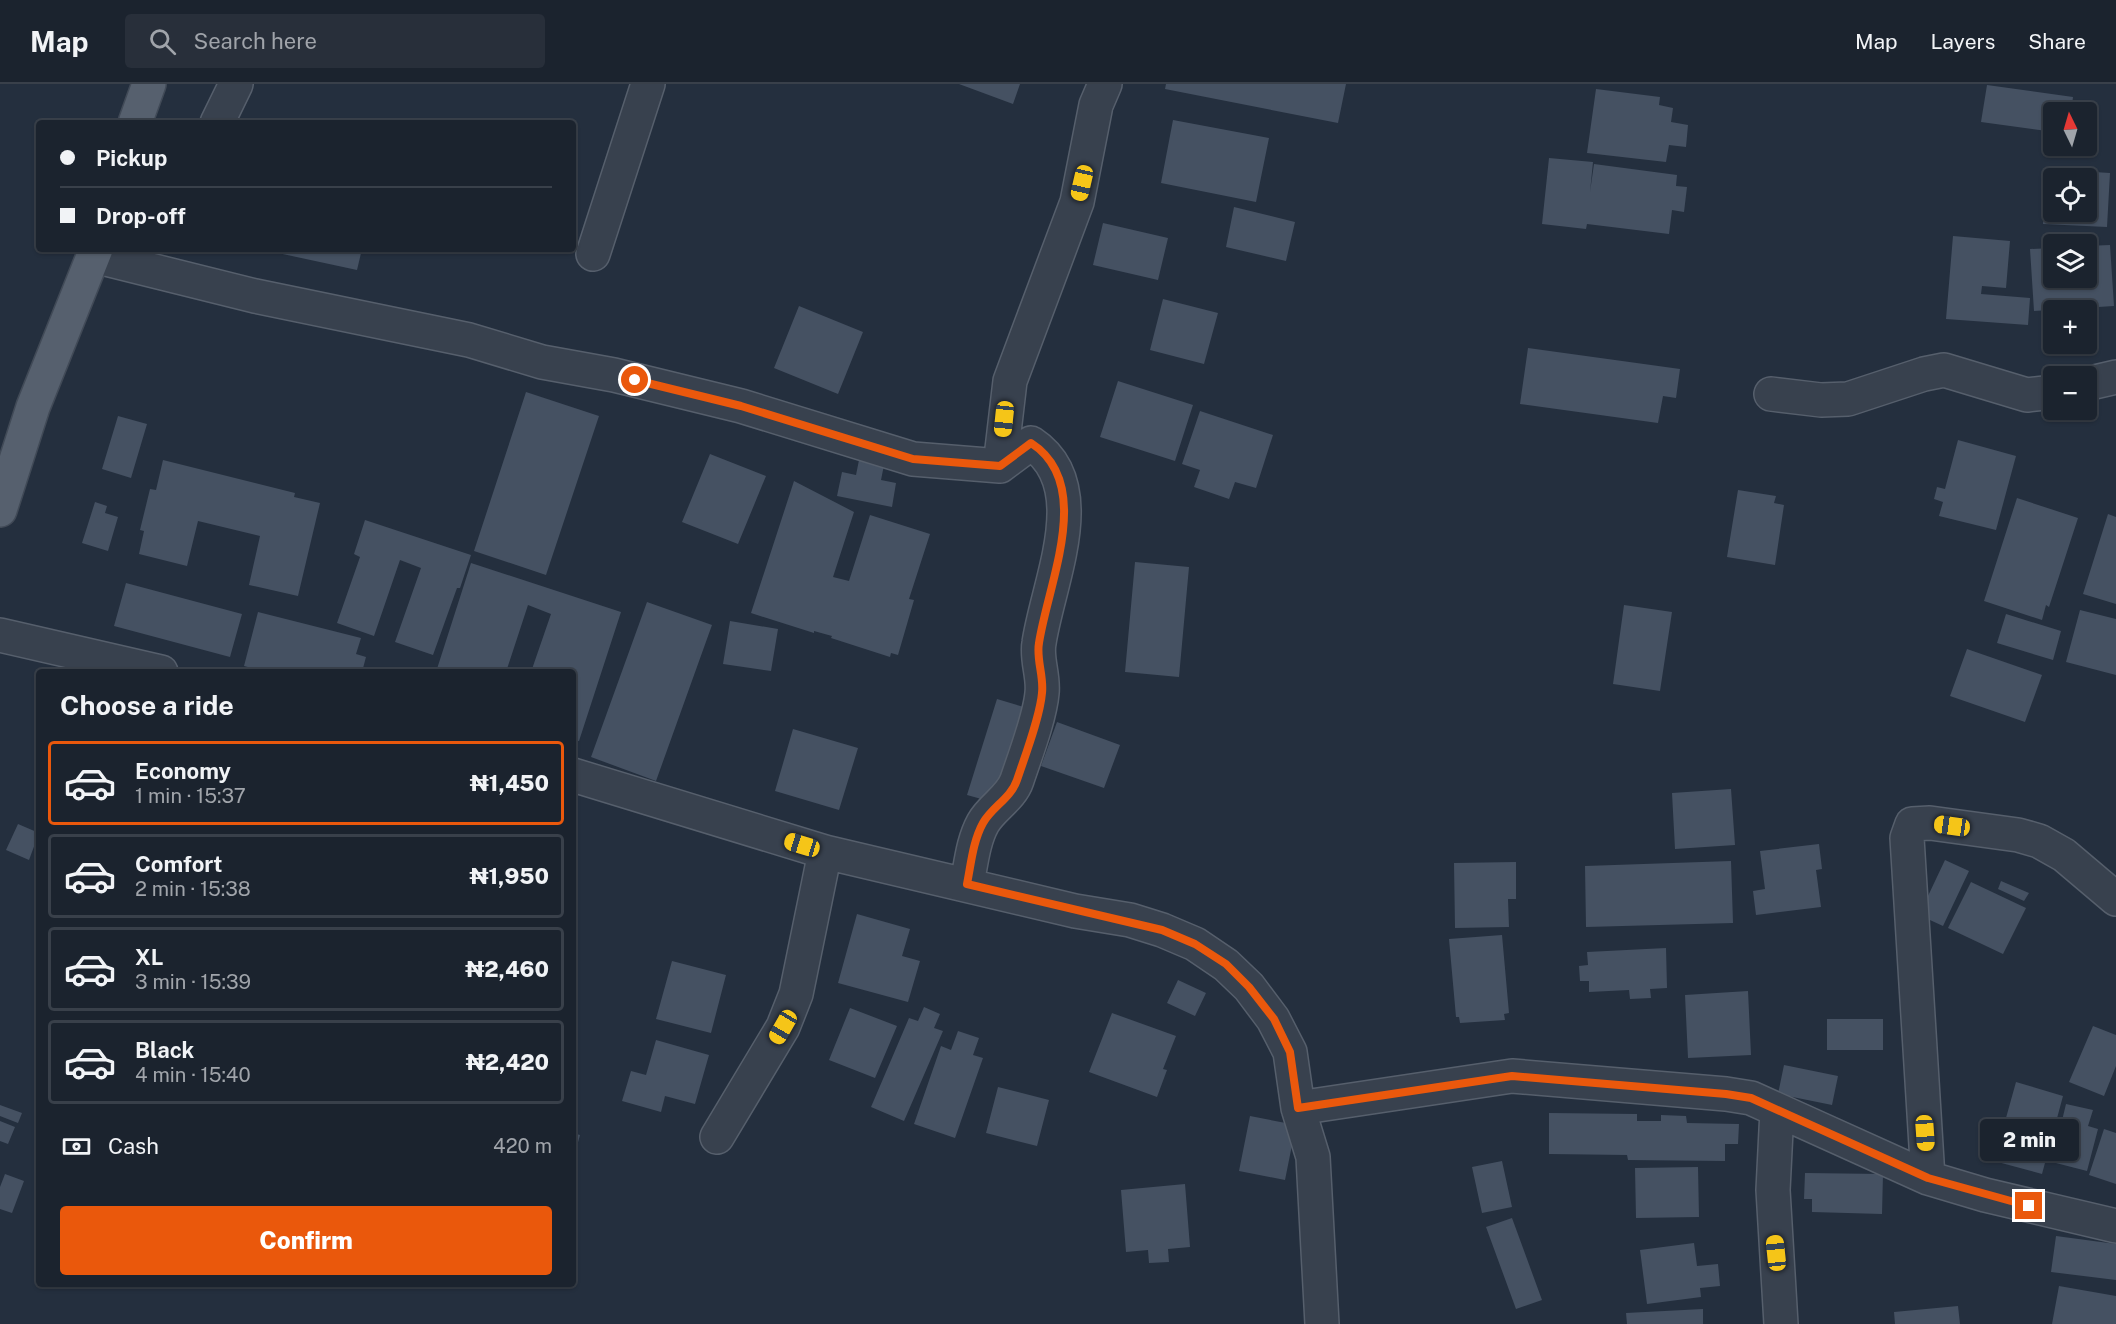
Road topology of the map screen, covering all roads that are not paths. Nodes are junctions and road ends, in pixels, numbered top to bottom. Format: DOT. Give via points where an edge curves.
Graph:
graph roads {
  1 [pos="149,84"];
  2 [pos="236,84"];
  3 [pos="648,84"];
  4 [pos="1106,84"];
  5 [pos="136,120"];
  6 [pos="218,120"];
  7 [pos="95,252"];
  8 [pos="593,254"];
  9 [pos="2116,377"];
  10 [pos="2097,381"];
  11 [pos="2043,393"];
  12 [pos="1771,394"];
  13 [pos="1000,466"];
  14 [pos="0,510"];
  15 [pos="0,635"];
  16 [pos="149,669"];
  17 [pos="576,776"];
  18 [pos="825,852"];
  19 [pos="967,884"];
  20 [pos="2116,899"];
  21 [pos="1298,1108"];
  22 [pos="1777,1110"];
  23 [pos="717,1137"];
  24 [pos="1928,1178"];
  25 [pos="2116,1226"];
  26 [pos="1322,1324"];
  27 [pos="1781,1324"];
  1 -- 5 [label="main road"];
  2 -- 6 [label="street"];
  3 -- 8 [label="street"];
  4 -- 13 [label="street" via="1096,105 1077,202 1010,381"];
  7 -- 13 [label="street" via="255,296 469,340 542,362 741,406 913,459"];
  7 -- 14 [label="main road" via="33,407"];
  9 -- 10 [label="street"];
  11 -- 12 [label="street" via="2027,394 1944,370 1848,399"];
  13 -- 19 [label="street" via="1031,443 1057,469 1064,509 1057,567 1039,644 1042,693 1016,784 983,823"];
  15 -- 16 [label="street"];
  17 -- 18 [label="street"];
  18 -- 19 [label="street"];
  18 -- 23 [label="street" via="796,994 783,1027"];
  19 -- 21 [label="street" via="1162,930 1195,944 1226,964 1268,1011 1290,1052"];
  20 -- 24 [label="street" via="2064,855 2039,841 1930,823 1912,824 1907,838"];
  21 -- 22 [label="street" via="1512,1076 1726,1094 1751,1098"];
  21 -- 26 [label="street" via="1313,1157"];
  22 -- 24 [label="street"];
  22 -- 27 [label="street" via="1773,1190"];
  24 -- 25 [label="street"];
}
